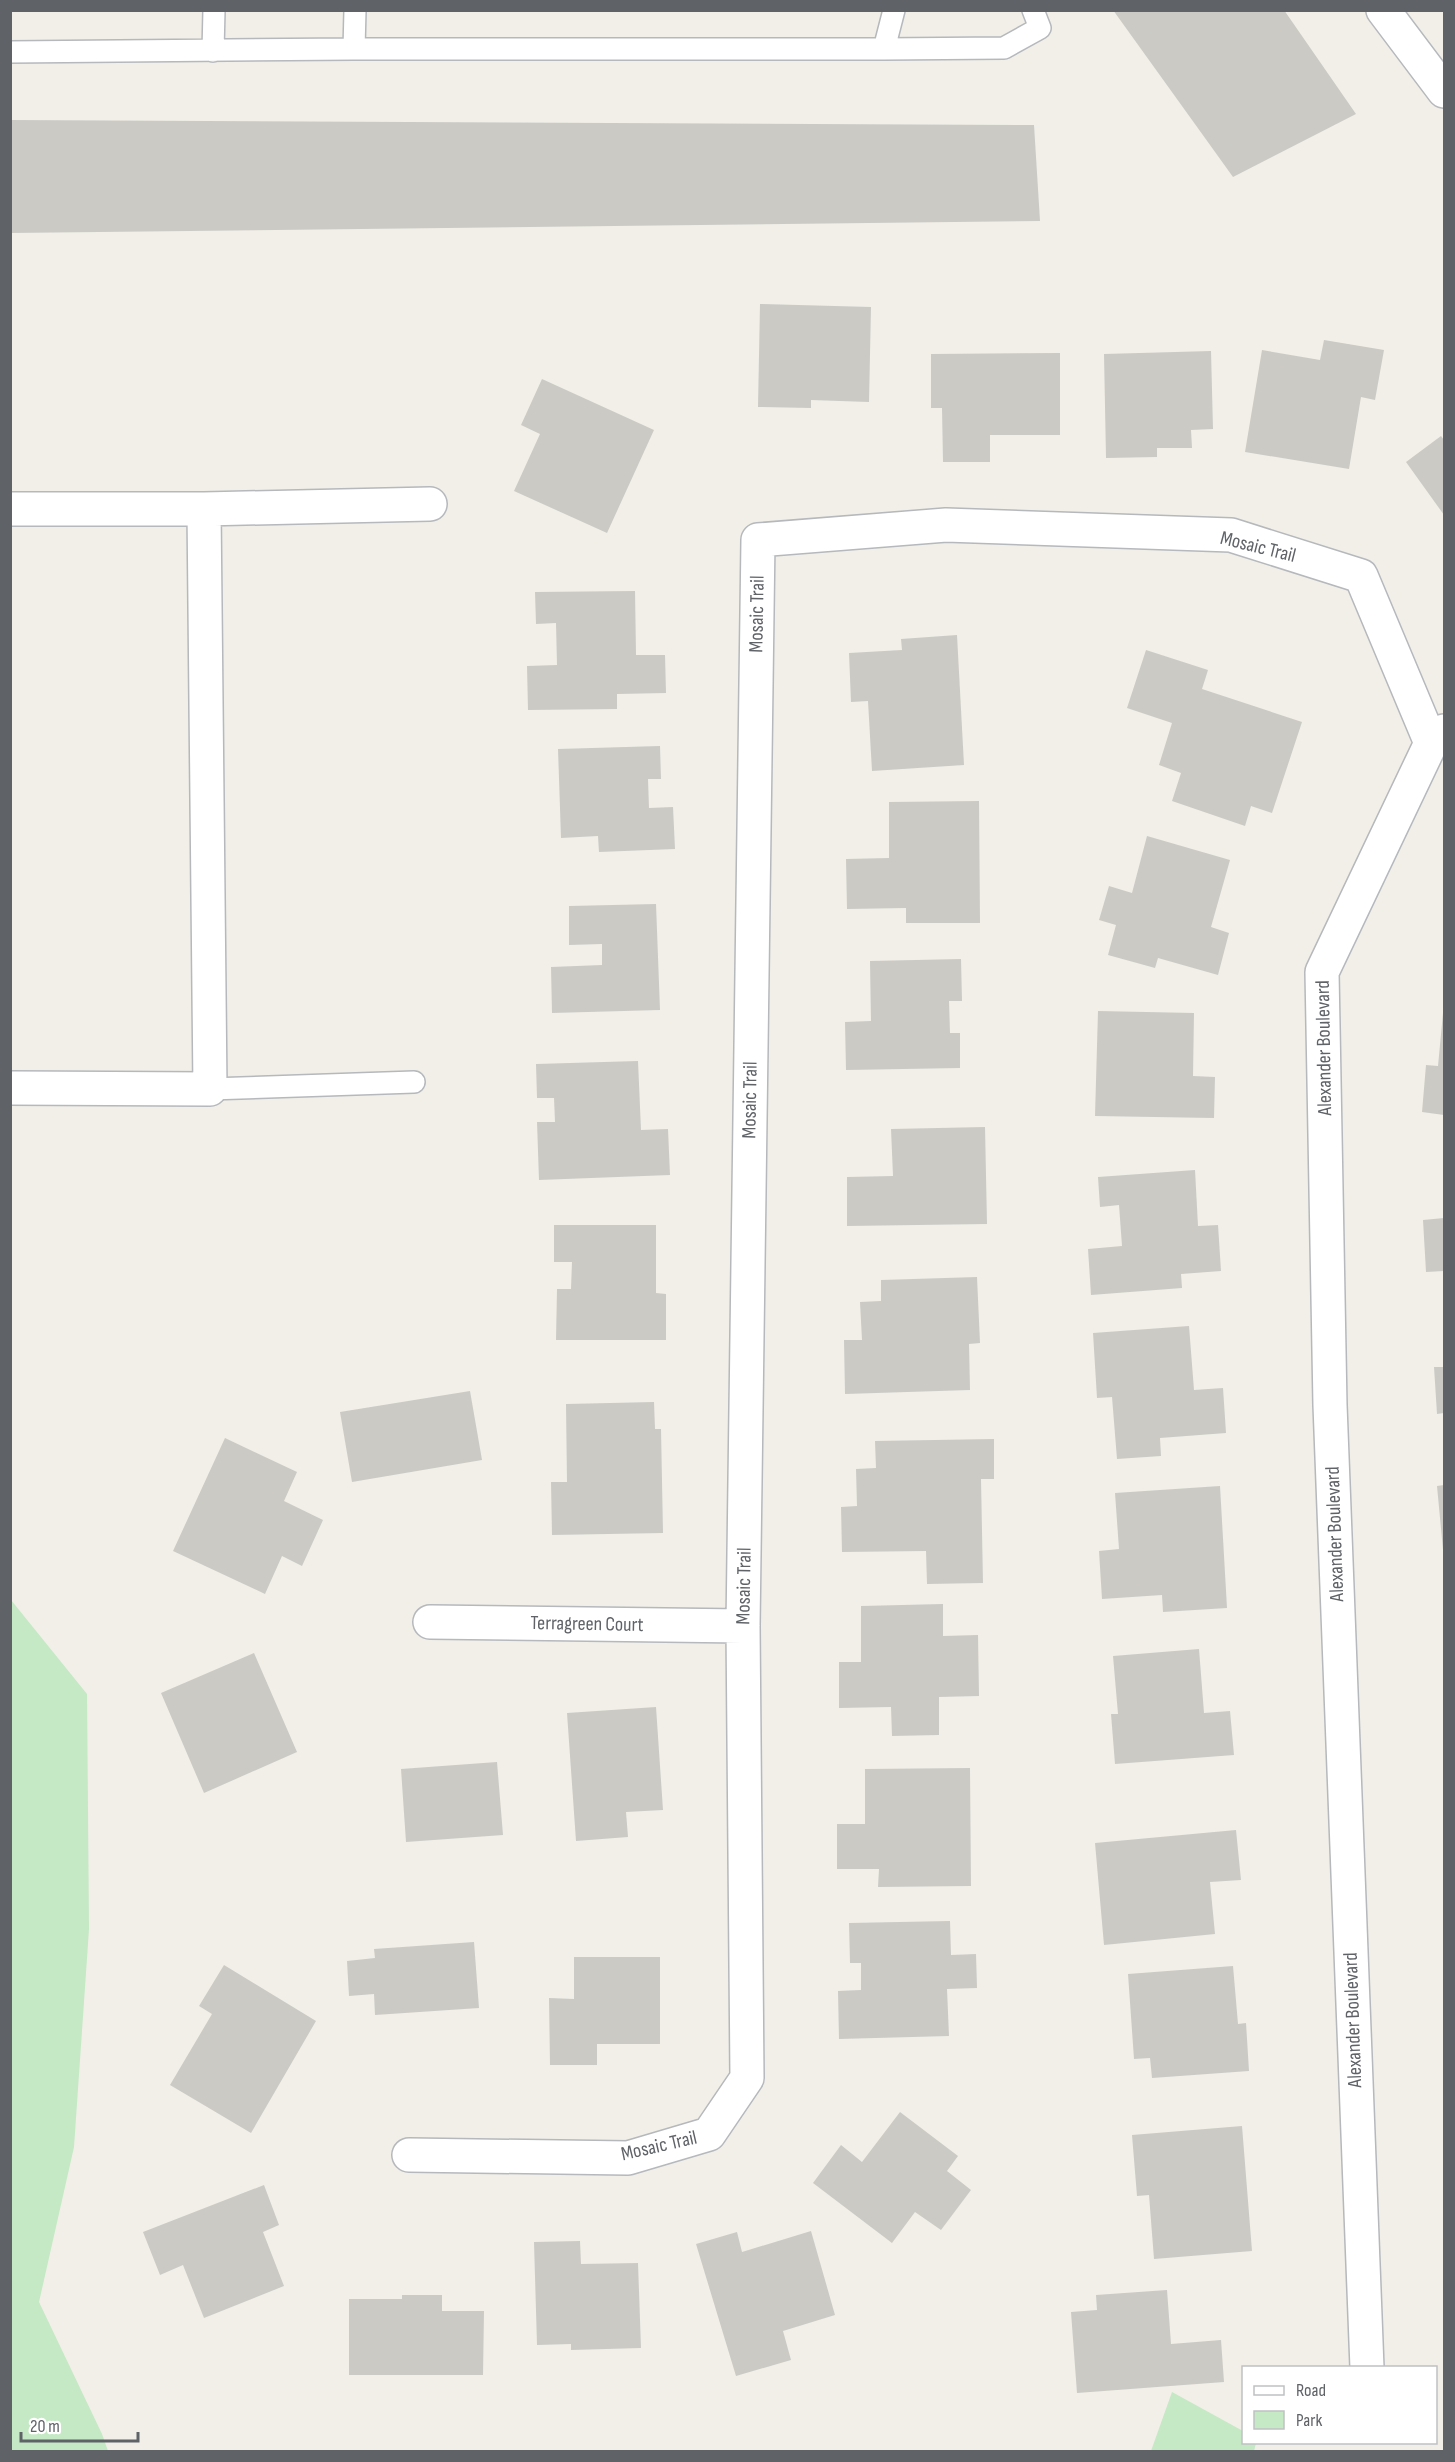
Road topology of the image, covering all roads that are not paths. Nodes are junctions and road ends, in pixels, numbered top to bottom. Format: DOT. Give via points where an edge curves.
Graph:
graph roads {
  1 [pos="214,10"];
  2 [pos="355,10"];
  3 [pos="894,10"];
  4 [pos="1033,10"];
  5 [pos="1383,10"];
  6 [pos="354,49"];
  7 [pos="884,49"];
  8 [pos="213,51"];
  9 [pos="10,52"];
  10 [pos="1444,91"];
  11 [pos="430,504"];
  12 [pos="10,509"];
  13 [pos="204,509"];
  14 [pos="1438,737"];
  15 [pos="414,1082"];
  16 [pos="10,1088"];
  17 [pos="210,1089"];
  18 [pos="430,1622"];
  19 [pos="743,1626"];
  20 [pos="409,2155"];
  21 [pos="1367,2366"];
  1 -- 8 [label="lane"];
  2 -- 6 [label="lane"];
  3 -- 7 [label="lane"];
  4 -- 7 [label="lane" via="1040,28 1004,48"];
  5 -- 10 [label="street"];
  6 -- 7 [label="lane"];
  6 -- 8 [label="lane"];
  8 -- 9 [label="lane"];
  11 -- 13 [label="street"];
  12 -- 13 [label="street"];
  13 -- 17 [label="street"];
  14 -- 19 [label="street, Mosaic Trail" via="1360,576 1231,535 946,525 758,540"];
  14 -- 21 [label="street, Alexander Boulevard" via="1322,972 1330,1405"];
  15 -- 17 [label="lane"];
  16 -- 17 [label="street"];
  18 -- 19 [label="street, Terragreen Court"];
  19 -- 20 [label="street, Mosaic Trail" via="747,2078 709,2134 628,2158"];
}
